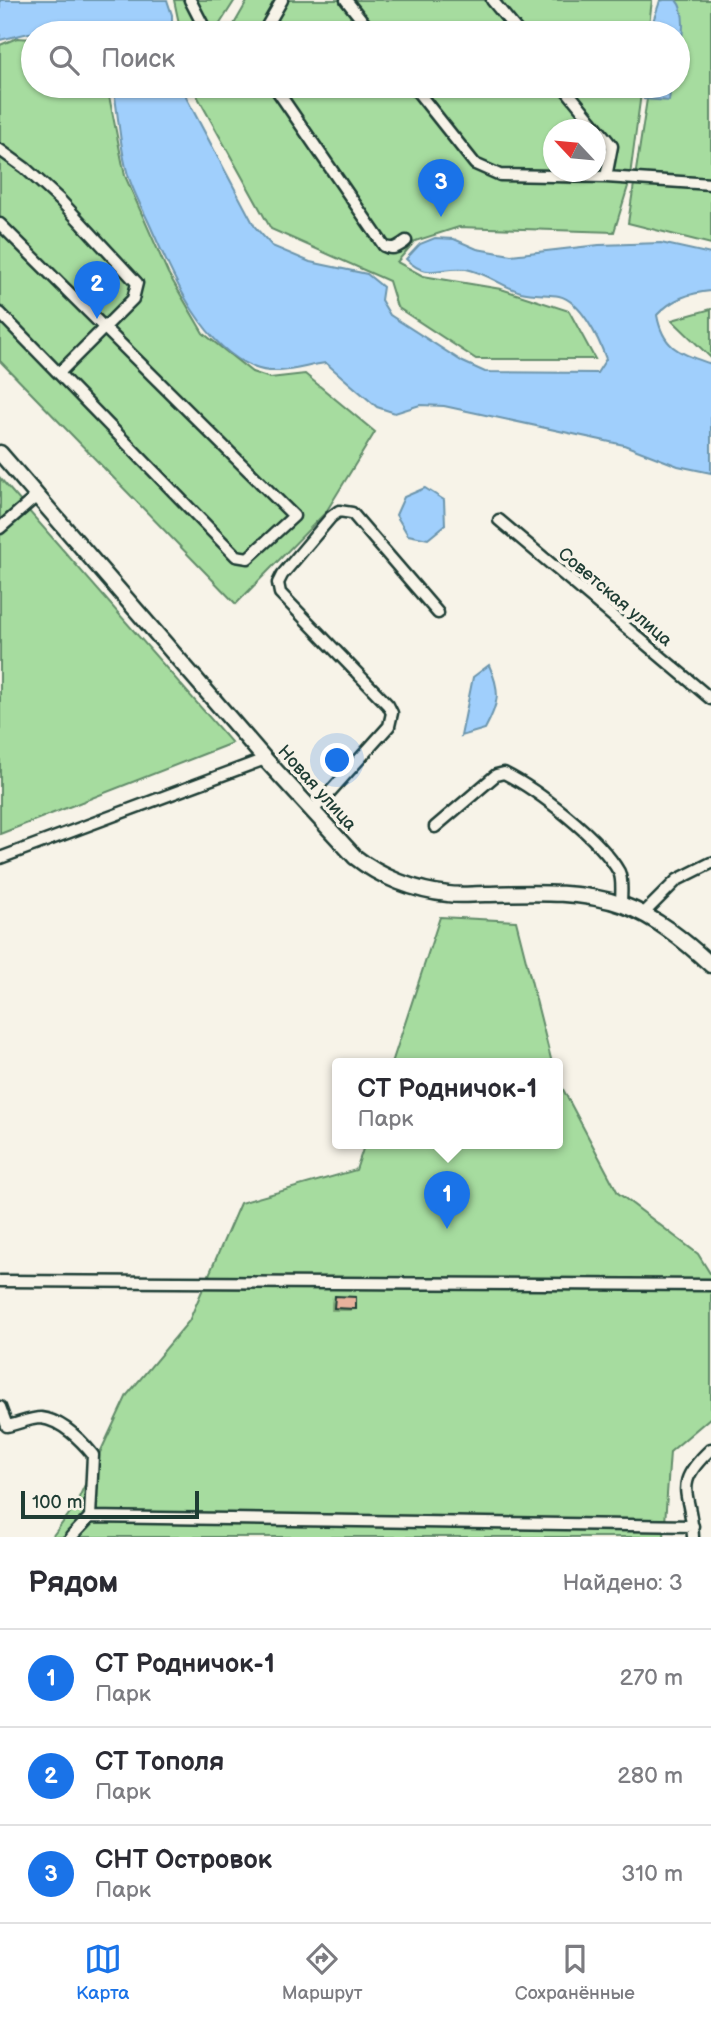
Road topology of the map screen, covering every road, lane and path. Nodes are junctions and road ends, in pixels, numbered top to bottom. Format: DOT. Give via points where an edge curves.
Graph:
graph roads {
  1 [pos="190,0"];
  2 [pos="282,0"];
  3 [pos="346,0"];
  4 [pos="492,0"];
  5 [pos="201,21"];
  6 [pos="270,21"];
  7 [pos="363,21"];
  8 [pos="509,21"];
  9 [pos="282,98"];
  10 [pos="423,98"];
  11 [pos="573,98"];
  12 [pos="590,119"];
  13 [pos="606,139"];
  14 [pos="0,150"];
  15 [pos="543,176"];
  16 [pos="606,177"];
  17 [pos="711,184"];
  18 [pos="0,224"];
  19 [pos="406,241"];
  20 [pos="0,313"];
  21 [pos="105,327"];
  22 [pos="59,373"];
  23 [pos="0,453"];
  24 [pos="38,495"];
  25 [pos="499,520"];
  26 [pos="0,528"];
  27 [pos="438,613"];
  28 [pos="711,699"];
  29 [pos="265,759"];
  30 [pos="312,812"];
  31 [pos="435,827"];
  32 [pos="0,858"];
  33 [pos="711,863"];
  34 [pos="621,904"];
  35 [pos="644,913"];
  36 [pos="711,965"];
  37 [pos="0,1281"];
  38 [pos="711,1285"];
  39 [pos="0,1407"];
  40 [pos="711,1449"];
  41 [pos="90,1517"];
  42 [pos="693,1525"];
  43 [pos="71,1537"];
  44 [pos="693,1537"];
  1 -- 5 [label="street"];
  2 -- 6 [label="street"];
  3 -- 7 [label="street"];
  4 -- 8 [label="street"];
  9 -- 19 [label="street" via="384,246 397,247"];
  10 -- 15 [label="street" via="475,164 500,175"];
  11 -- 12 [label="street"];
  13 -- 16 [label="street" via="612,146"];
  14 -- 21 [label="street" via="60,200 137,283 133,299"];
  16 -- 17 [label="street"];
  18 -- 21 [label="street"];
  20 -- 22 [label="street"];
  21 -- 22 [label="street"];
  21 -- 22 [label="street" via="294,516 248,558 236,556"];
  23 -- 24 [label="street, Новая улица"];
  24 -- 26 [label="street"];
  24 -- 29 [label="street, Новая улица"];
  25 -- 28 [label="street, Советская улица"];
  27 -- 30 [label="street" via="352,513 339,511 331,517 282,575 280,593 392,713 389,726"];
  29 -- 30 [label="street, Новая улица"];
  29 -- 32 [label="street"];
  30 -- 34 [label="street, Новая улица" via="355,858 372,870 418,888 448,894 594,897"];
  31 -- 34 [label="street" via="503,773 557,808 600,848 620,874"];
  33 -- 35 [label="street" via="677,880"];
  34 -- 35 [label="street, Новая улица"];
  35 -- 36 [label="street, Новая улица"];
  37 -- 38 [label="street"];
  39 -- 41 [label="street" via="7,1426 48,1420 93,1455"];
  40 -- 42 [label="street" via="696,1463 685,1488"];
  41 -- 42 [label="street"];
  41 -- 43 [label="street"];
  42 -- 44 [label="street"];
}
